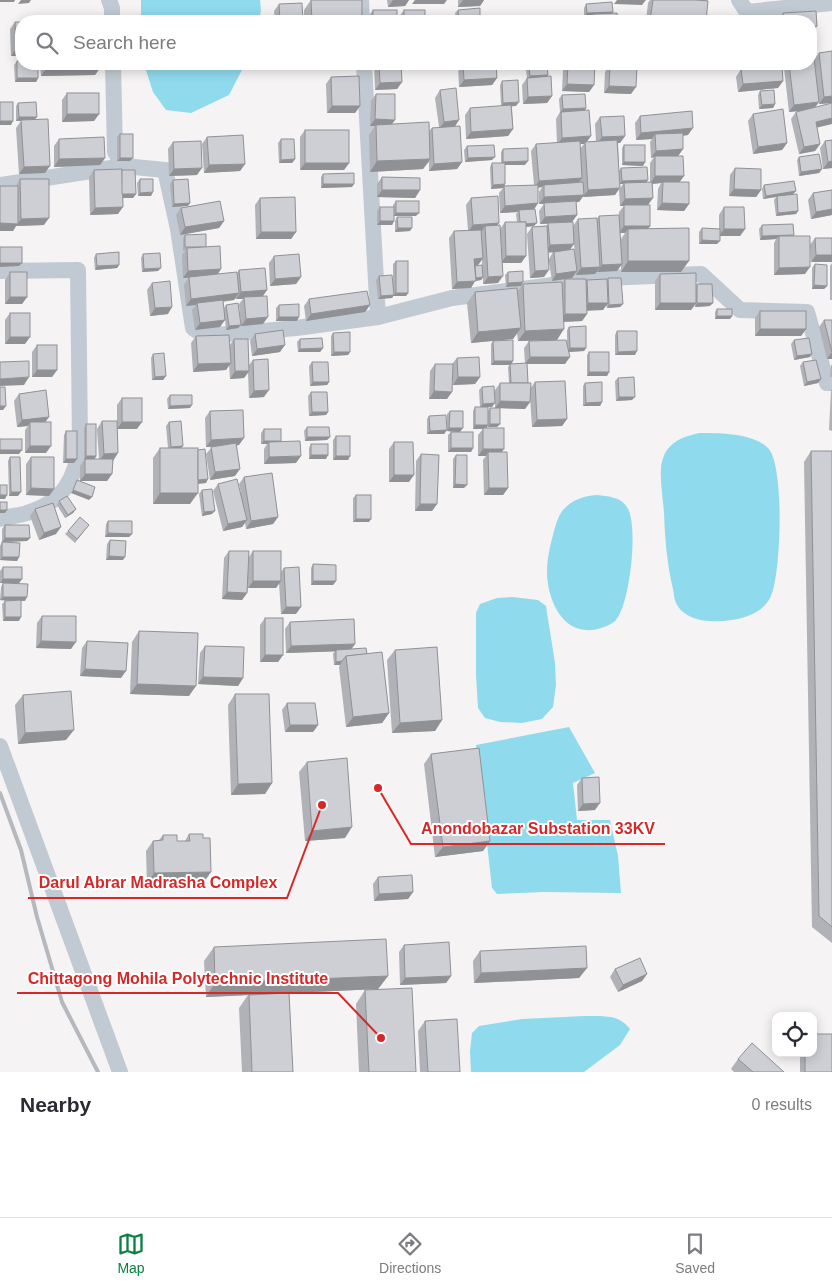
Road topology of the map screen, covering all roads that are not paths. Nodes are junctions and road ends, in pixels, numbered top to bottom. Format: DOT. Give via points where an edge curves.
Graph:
graph roads {
  1 [pos="109,0"];
  2 [pos="361,0"];
  3 [pos="739,0"];
  4 [pos="832,3"];
  5 [pos="111,15"];
  6 [pos="362,15"];
  7 [pos="113,70"];
  8 [pos="364,70"];
  9 [pos="124,166"];
  10 [pos="0,185"];
  11 [pos="0,271"];
  12 [pos="378,316"];
  13 [pos="832,383"];
  14 [pos="0,519"];
  15 [pos="0,746"];
  16 [pos="120,1072"];
  1 -- 5 [label="street"];
  2 -- 6 [label="street"];
  3 -- 4 [label="street" via="747,12"];
  7 -- 9 [label="street" via="115,152"];
  8 -- 12 [label="street"];
  9 -- 10 [label="street"];
  9 -- 12 [label="street" via="165,170 178,229 193,328 205,336 296,328"];
  11 -- 14 [label="street" via="78,270 80,444 72,480 66,488 40,508"];
  12 -- 13 [label="street" via="452,298 606,278 701,274 740,310 807,312 828,383"];
  15 -- 16 [label="street"];
}
